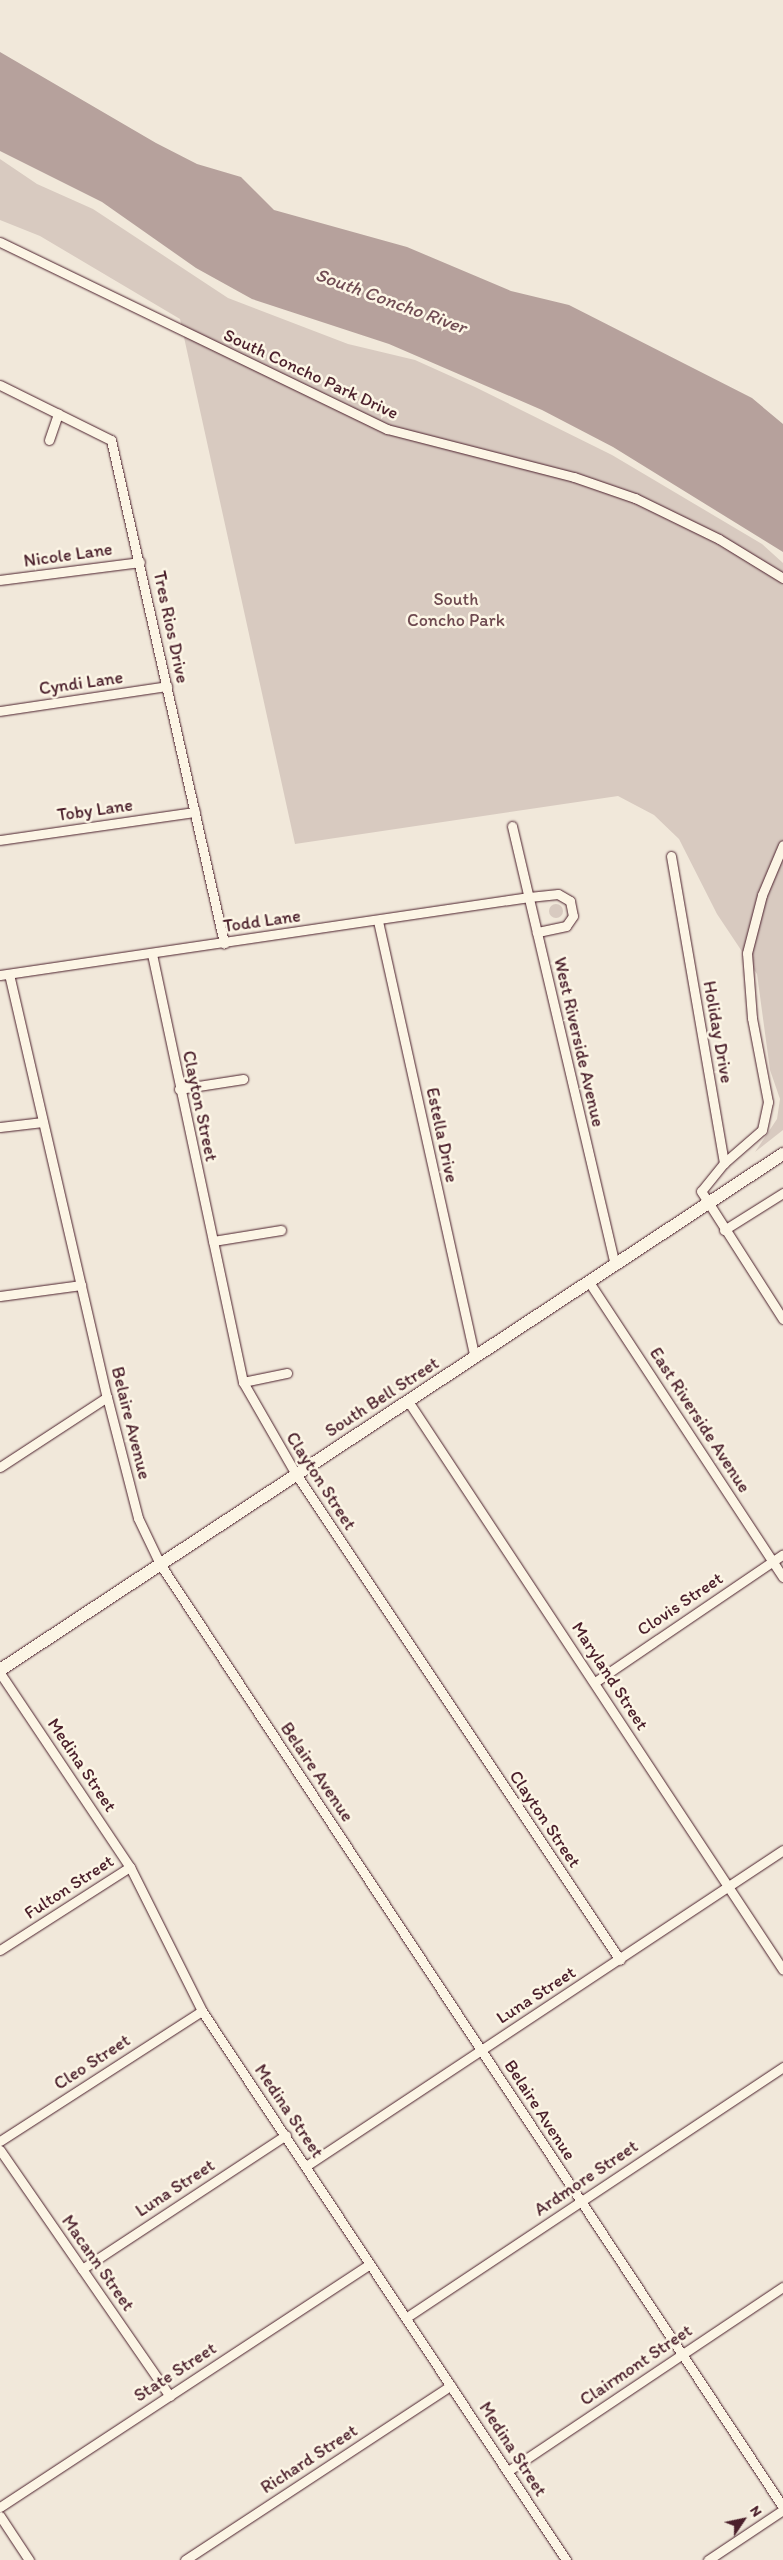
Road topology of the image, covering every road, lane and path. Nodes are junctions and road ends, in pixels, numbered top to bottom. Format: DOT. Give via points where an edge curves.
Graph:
graph roads {
  1 [pos="0,242"];
  2 [pos="0,386"];
  3 [pos="58,414"];
  4 [pos="49,440"];
  5 [pos="140,562"];
  6 [pos="783,578"];
  7 [pos="0,580"];
  8 [pos="167,686"];
  9 [pos="0,711"];
  10 [pos="195,812"];
  11 [pos="512,826"];
  12 [pos="0,840"];
  13 [pos="783,845"];
  14 [pos="671,856"];
  15 [pos="529,897"];
  16 [pos="378,921"];
  17 [pos="537,932"];
  18 [pos="224,943"];
  19 [pos="152,954"];
  20 [pos="5,975"];
  21 [pos="243,1079"];
  22 [pos="179,1090"];
  23 [pos="43,1122"];
  24 [pos="0,1127"];
  25 [pos="783,1154"];
  26 [pos="724,1163"];
  27 [pos="783,1193"];
  28 [pos="706,1204"];
  29 [pos="280,1230"];
  30 [pos="724,1230"];
  31 [pos="213,1242"];
  32 [pos="615,1265"];
  33 [pos="589,1282"];
  34 [pos="82,1285"];
  35 [pos="0,1296"];
  36 [pos="783,1318"];
  37 [pos="475,1357"];
  38 [pos="287,1373"];
  39 [pos="243,1382"];
  40 [pos="107,1396"];
  41 [pos="408,1401"];
  42 [pos="0,1467"];
  43 [pos="296,1474"];
  44 [pos="783,1554"];
  45 [pos="772,1561"];
  46 [pos="160,1564"];
  47 [pos="783,1577"];
  48 [pos="0,1671"];
  49 [pos="595,1682"];
  50 [pos="783,1850"];
  51 [pos="130,1867"];
  52 [pos="727,1886"];
  53 [pos="0,1950"];
  54 [pos="620,1960"];
  55 [pos="783,1970"];
  56 [pos="202,2011"];
  57 [pos="482,2049"];
  58 [pos="783,2067"];
  59 [pos="286,2135"];
  60 [pos="0,2141"];
  61 [pos="0,2150"];
  62 [pos="306,2166"];
  63 [pos="580,2201"];
  64 [pos="368,2265"];
  65 [pos="82,2269"];
  66 [pos="783,2287"];
  67 [pos="407,2317"];
  68 [pos="681,2354"];
  69 [pos="451,2385"];
  70 [pos="170,2396"];
  71 [pos="508,2471"];
  72 [pos="0,2508"];
  73 [pos="783,2508"];
  74 [pos="0,2516"];
  75 [pos="29,2560"];
  76 [pos="185,2560"];
  77 [pos="566,2560"];
  78 [pos="708,2560"];
  1 -- 6 [label="street, South Concho Park Drive" via="387,429 574,477 635,498 719,539"];
  2 -- 3 [label="street, Tres Rios Drive"];
  3 -- 4 [label="street"];
  3 -- 5 [label="street, Tres Rios Drive" via="110,440"];
  5 -- 7 [label="street, Nicole Lane"];
  5 -- 8 [label="street, Tres Rios Drive"];
  8 -- 9 [label="street, Cyndi Lane"];
  8 -- 10 [label="street, Tres Rios Drive"];
  10 -- 12 [label="street, Toby Lane"];
  10 -- 18 [label="street, Tres Rios Drive"];
  11 -- 15 [label="street, West Riverside Avenue"];
  13 -- 26 [label="street" via="762,895 747,953 752,1018 768,1102 762,1130"];
  14 -- 26 [label="street, Holiday Drive"];
  15 -- 16 [label="street, Todd Lane"];
  15 -- 17 [label="street, West Riverside Avenue"];
  15 -- 17 [label="street, Todd Lane" via="558,894 570,901 572,916 566,926"];
  16 -- 18 [label="street, Todd Lane"];
  16 -- 37 [label="street, Estella Drive"];
  17 -- 32 [label="street, West Riverside Avenue"];
  18 -- 19 [label="street, Todd Lane"];
  19 -- 20 [label="street, Todd Lane"];
  19 -- 22 [label="street, Clayton Street"];
  20 -- 23 [label="street, Belaire Avenue"];
  21 -- 22 [label="street"];
  22 -- 31 [label="street, Clayton Street"];
  23 -- 24 [label="street"];
  23 -- 34 [label="street, Belaire Avenue"];
  25 -- 28 [label="main road, South Bell Street"];
  26 -- 28 [label="street" via="701,1191"];
  27 -- 30 [label="street"];
  28 -- 30 [label="street"];
  28 -- 32 [label="main road, South Bell Street"];
  29 -- 31 [label="street"];
  30 -- 36 [label="street"];
  31 -- 39 [label="street, Clayton Street"];
  32 -- 33 [label="main road, South Bell Street"];
  33 -- 37 [label="main road, South Bell Street"];
  33 -- 45 [label="street, East Riverside Avenue"];
  34 -- 35 [label="street"];
  34 -- 40 [label="street, Belaire Avenue"];
  37 -- 41 [label="main road, South Bell Street"];
  38 -- 39 [label="street"];
  39 -- 43 [label="street, Clayton Street"];
  40 -- 42 [label="street"];
  40 -- 46 [label="street, Belaire Avenue" via="138,1518"];
  41 -- 43 [label="main road, South Bell Street"];
  41 -- 49 [label="street, Maryland Street"];
  43 -- 46 [label="main road, South Bell Street"];
  43 -- 54 [label="street, Clayton Street"];
  44 -- 45 [label="street, Clovis Street"];
  45 -- 47 [label="street, East Riverside Avenue"];
  45 -- 49 [label="street, Clovis Street"];
  46 -- 48 [label="main road, South Bell Street"];
  46 -- 57 [label="street, Belaire Avenue"];
  48 -- 51 [label="street, Medina Street"];
  49 -- 52 [label="street, Maryland Street"];
  50 -- 52 [label="street, Luna Street"];
  51 -- 53 [label="street, Fulton Street"];
  51 -- 56 [label="street, Medina Street"];
  52 -- 54 [label="street, Luna Street"];
  52 -- 55 [label="street, Maryland Street"];
  54 -- 57 [label="street, Luna Street"];
  56 -- 59 [label="street, Medina Street"];
  56 -- 60 [label="street, Cleo Street"];
  57 -- 62 [label="street, Luna Street"];
  57 -- 63 [label="street, Belaire Avenue"];
  58 -- 63 [label="street, Ardmore Street"];
  59 -- 62 [label="street, Medina Street"];
  59 -- 65 [label="street, Luna Street"];
  61 -- 65 [label="street, Macann Street"];
  62 -- 64 [label="street, Medina Street"];
  63 -- 67 [label="street, Ardmore Street"];
  63 -- 68 [label="street, Belaire Avenue"];
  64 -- 67 [label="street, Medina Street"];
  64 -- 70 [label="street, State Street"];
  65 -- 70 [label="street, Macann Street"];
  66 -- 68 [label="street, Clairmont Street"];
  67 -- 69 [label="street, Medina Street"];
  68 -- 71 [label="street, Clairmont Street"];
  68 -- 73 [label="street, Belaire Avenue"];
  69 -- 71 [label="street, Medina Street"];
  69 -- 76 [label="street, Richard Street"];
  70 -- 72 [label="street, State Street"];
  71 -- 77 [label="street, Medina Street"];
  73 -- 78 [label="street"];
  74 -- 75 [label="street"];
}
